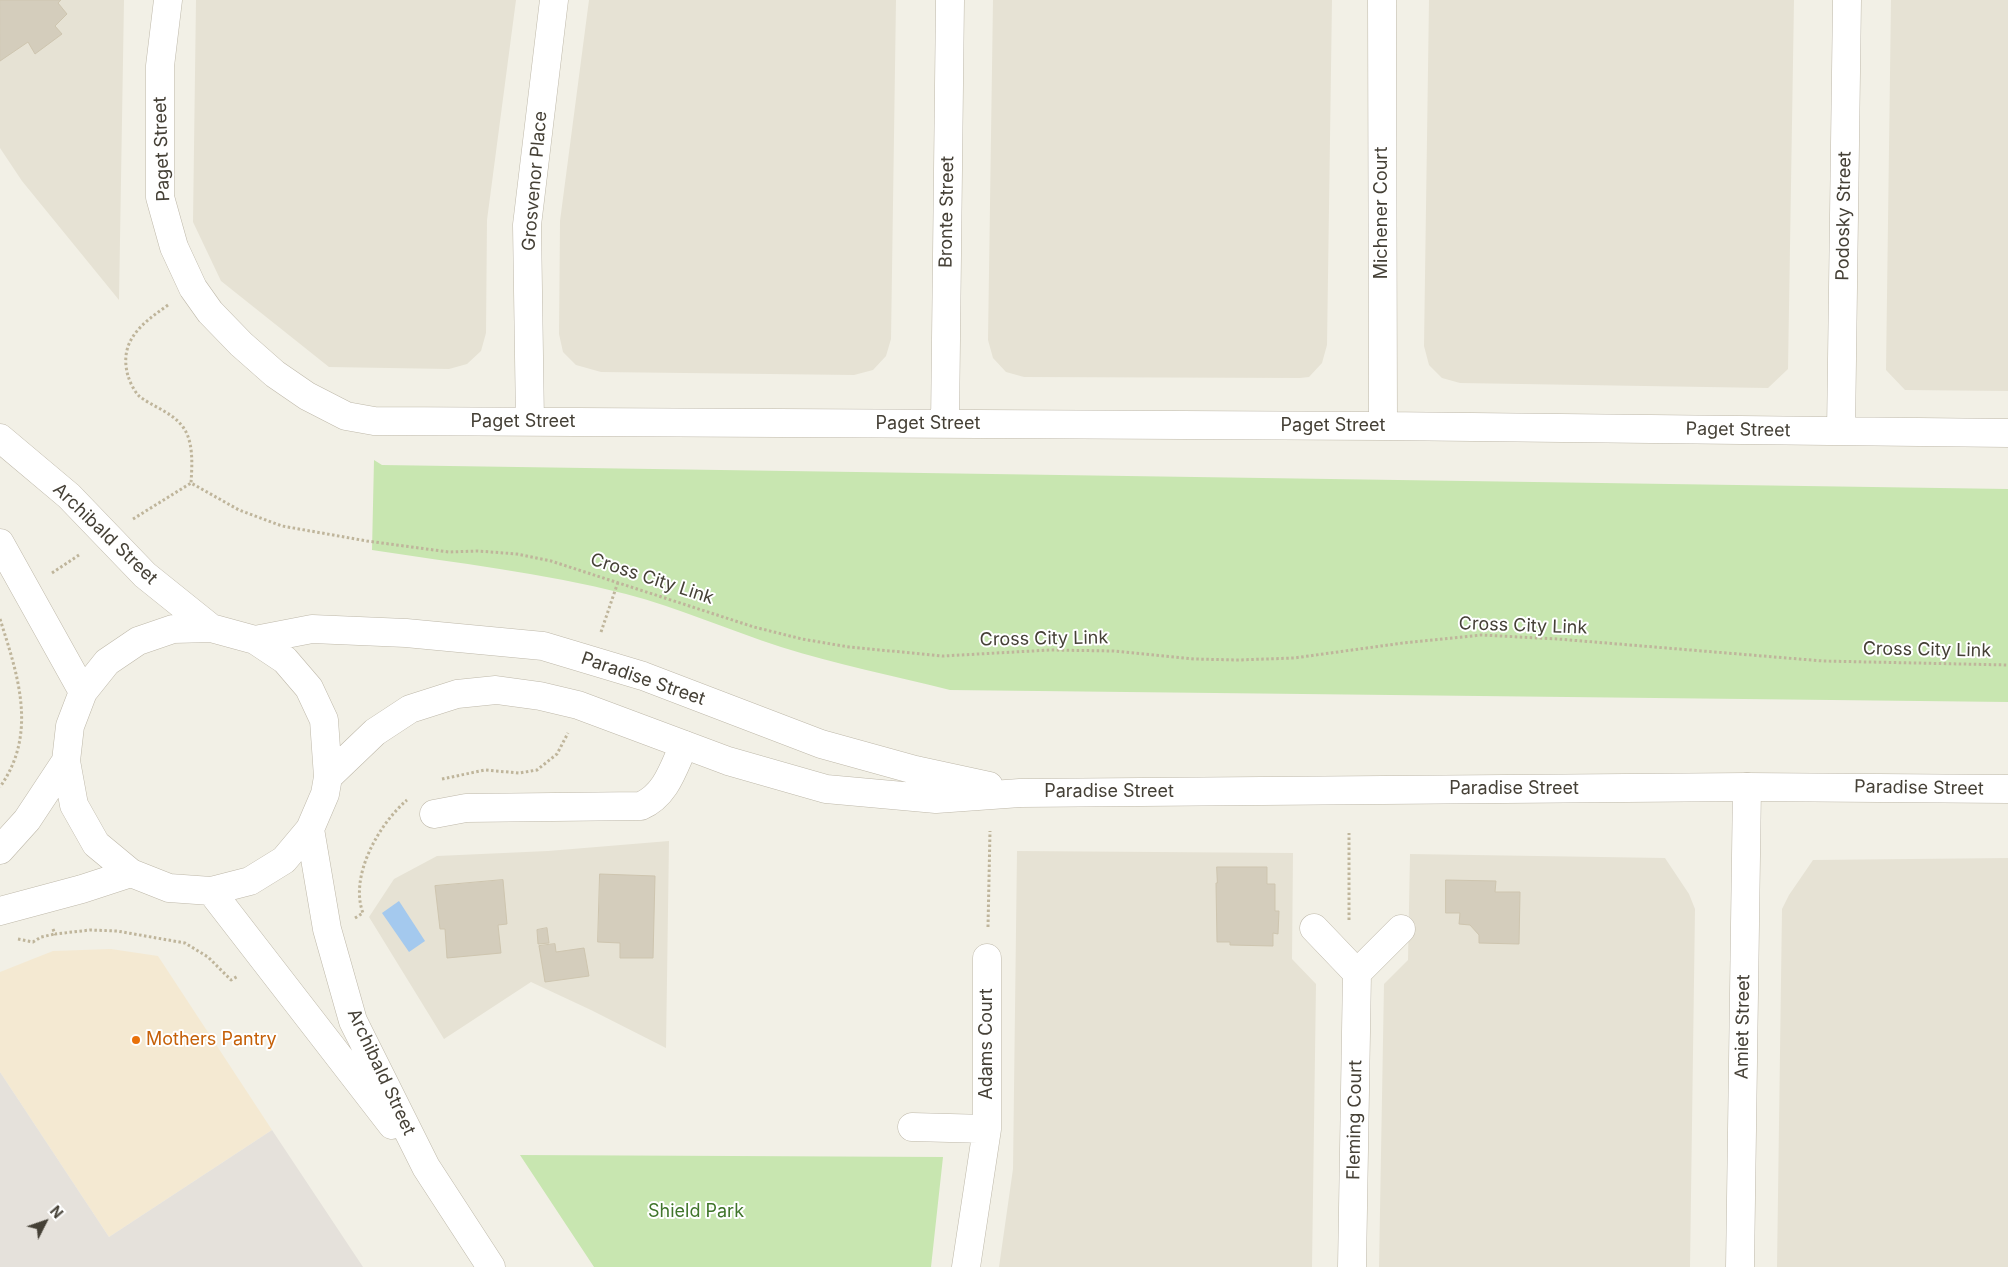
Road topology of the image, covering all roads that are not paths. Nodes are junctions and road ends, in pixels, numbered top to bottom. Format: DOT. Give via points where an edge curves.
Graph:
graph roads {
  1 [pos="168,0"];
  2 [pos="554,0"];
  3 [pos="950,0"];
  4 [pos="1382,0"];
  5 [pos="1847,0"];
  6 [pos="530,422"];
  7 [pos="945,424"];
  8 [pos="1383,426"];
  9 [pos="1841,431"];
  10 [pos="2008,433"];
  11 [pos="0,438"];
  12 [pos="0,543"];
  13 [pos="211,628"];
  14 [pos="255,640"];
  15 [pos="83,692"];
  16 [pos="684,745"];
  17 [pos="66,761"];
  18 [pos="328,777"];
  19 [pos="1747,787"];
  20 [pos="2008,789"];
  21 [pos="1020,793"];
  22 [pos="434,814"];
  23 [pos="310,829"];
  24 [pos="0,850"];
  25 [pos="131,873"];
  26 [pos="211,891"];
  27 [pos="0,911"];
  28 [pos="1314,928"];
  29 [pos="1401,930"];
  30 [pos="987,958"];
  31 [pos="1357,973"];
  32 [pos="912,1127"];
  33 [pos="987,1129"];
  34 [pos="426,1167"];
  35 [pos="491,1267"];
  36 [pos="966,1267"];
  37 [pos="1352,1267"];
  38 [pos="1740,1267"];
  1 -- 6 [label="street, Paget Street" via="160,66 160,197 174,247 193,288 217,318 274,374 346,416 374,421"];
  2 -- 6 [label="street, Grosvenor Place" via="527,225"];
  3 -- 7 [label="street, Bronte Street"];
  4 -- 8 [label="street, Michener Court"];
  5 -- 9 [label="street, Podosky Street"];
  6 -- 7 [label="street, Paget Street"];
  7 -- 8 [label="street, Paget Street"];
  8 -- 9 [label="street, Paget Street"];
  9 -- 10 [label="street, Paget Street"];
  11 -- 13 [label="street, Archibald Street" via="70,496 145,575"];
  12 -- 15 [label="street"];
  13 -- 14 [label="street"];
  13 -- 15 [label="street" via="173,629 138,641 107,662"];
  14 -- 18 [label="street" via="285,660 308,688 324,720"];
  14 -- 21 [label="street, Paradise Street" via="312,629 406,633 543,646 643,676 821,744 915,770"];
  15 -- 17 [label="street" via="70,726"];
  16 -- 18 [label="street, Paradise Street" via="578,706 540,696 496,690 457,694 410,710 375,732"];
  16 -- 21 [label="street, Paradise Street" via="728,762 826,789 936,799"];
  16 -- 22 [label="street" via="662,791 641,806 466,808"];
  17 -- 24 [label="street" via="27,820"];
  17 -- 25 [label="street" via="74,805 96,844"];
  18 -- 23 [label="street" via="325,794"];
  19 -- 20 [label="street, Paradise Street"];
  19 -- 21 [label="street, Paradise Street"];
  19 -- 38 [label="street, Amiet Street"];
  23 -- 26 [label="street" via="284,860 250,881"];
  23 -- 34 [label="street, Archibald Street" via="327,929 353,1021"];
  25 -- 26 [label="street" via="169,888"];
  25 -- 27 [label="street"];
  26 -- 34 [label="street, Archibald Street"];
  28 -- 31 [label="street"];
  29 -- 31 [label="street"];
  30 -- 33 [label="street, Adams Court"];
  31 -- 37 [label="street, Fleming Court"];
  32 -- 33 [label="street"];
  33 -- 36 [label="street, Adams Court"];
  34 -- 35 [label="street, Archibald Street"];
}
